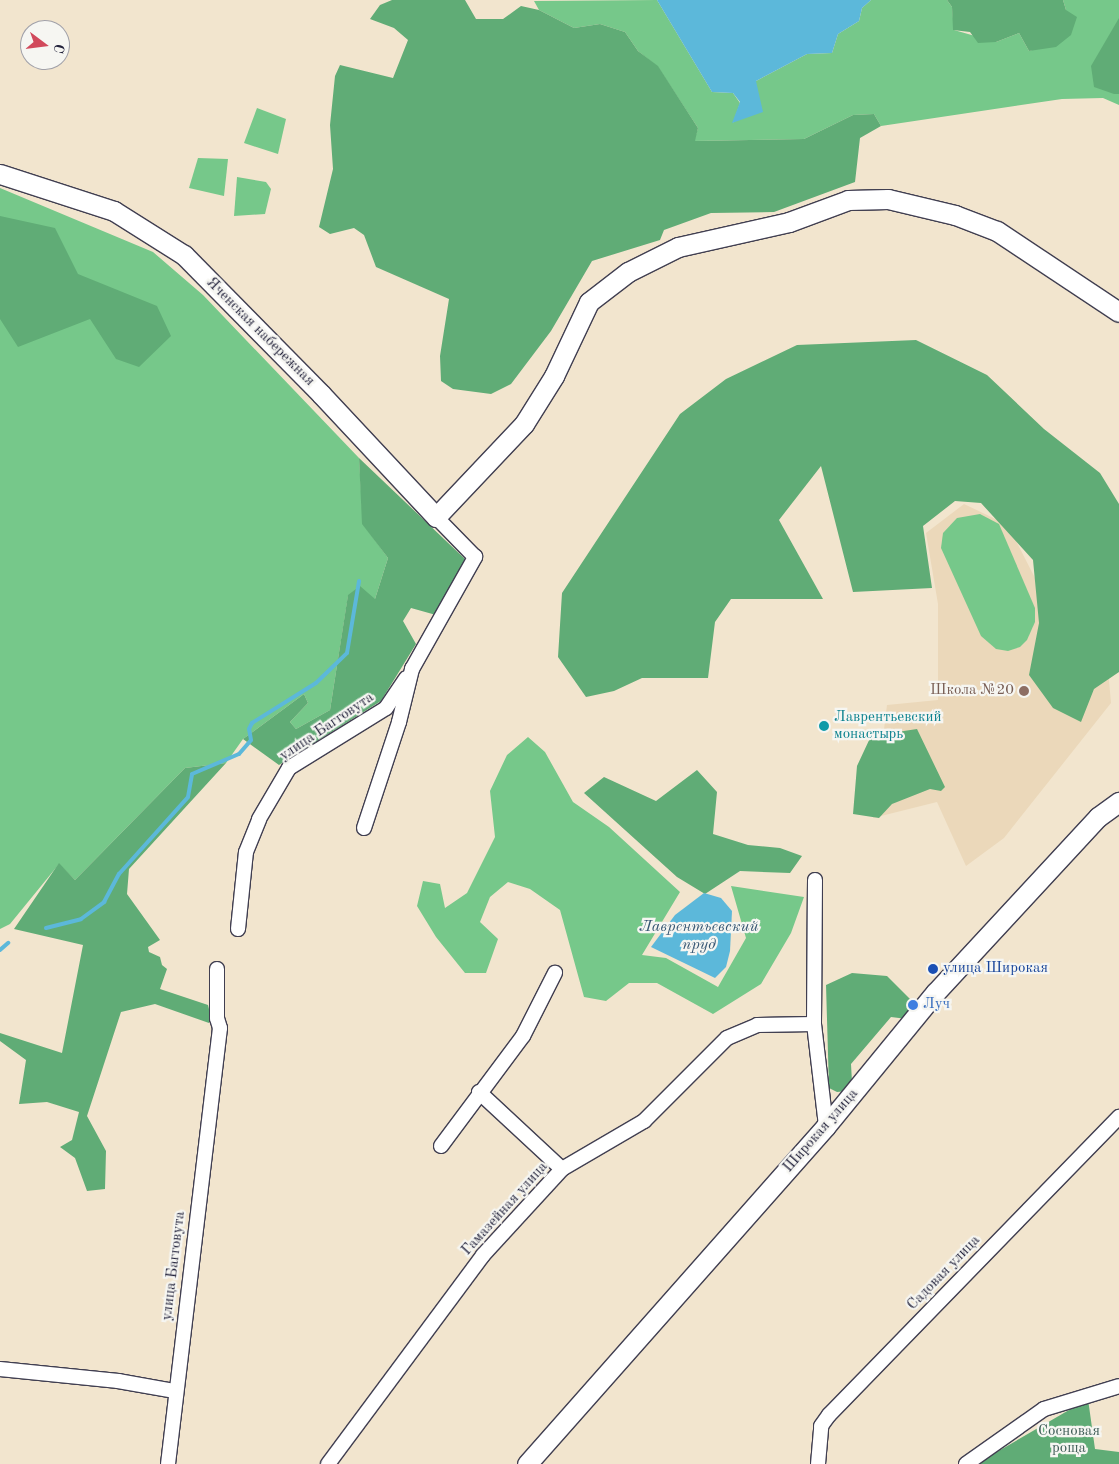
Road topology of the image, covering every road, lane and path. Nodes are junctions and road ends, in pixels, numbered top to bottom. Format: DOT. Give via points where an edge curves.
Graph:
graph roads {
  1 [pos="0,174"];
  2 [pos="1119,312"];
  3 [pos="436,517"];
  4 [pos="412,669"];
  5 [pos="1119,802"];
  6 [pos="364,828"];
  7 [pos="815,880"];
  8 [pos="238,929"];
  9 [pos="217,969"];
  10 [pos="554,973"];
  11 [pos="814,1024"];
  12 [pos="479,1092"];
  13 [pos="1119,1117"];
  14 [pos="826,1126"];
  15 [pos="441,1146"];
  16 [pos="562,1169"];
  17 [pos="0,1369"];
  18 [pos="1119,1386"];
  19 [pos="175,1391"];
  20 [pos="168,1464"];
  21 [pos="328,1464"];
  22 [pos="527,1464"];
  23 [pos="818,1464"];
  24 [pos="966,1464"];
  1 -- 3 [label="street, Яченская набережная" via="114,211 184,255"];
  2 -- 3 [label="street" via="997,232 955,215 888,199 848,200 789,222 678,247 628,272 589,302 554,376 524,424"];
  3 -- 4 [label="street, Яченская набережная" via="475,557"];
  4 -- 6 [label="street" via="399,722"];
  4 -- 8 [label="street, улица Багговута" via="386,708 289,768 259,820 246,852"];
  5 -- 14 [label="street, Широкая улица" via="1098,817 935,993"];
  7 -- 11 [label="street"];
  9 -- 19 [label="street, улица Багговута" via="220,1028"];
  10 -- 12 [label="street" via="523,1036"];
  11 -- 14 [label="street"];
  11 -- 16 [label="street, Гамазейная улица" via="756,1025 727,1038 644,1121"];
  12 -- 15 [label="street"];
  12 -- 16 [label="street"];
  13 -- 23 [label="street, Садовая улица" via="829,1415 822,1426"];
  14 -- 22 [label="street, Широкая улица"];
  16 -- 21 [label="street, Гамазейная улица" via="483,1256"];
  17 -- 19 [label="street" via="118,1381"];
  18 -- 24 [label="street" via="1044,1409"];
  19 -- 20 [label="street, улица Багговута"];
}
